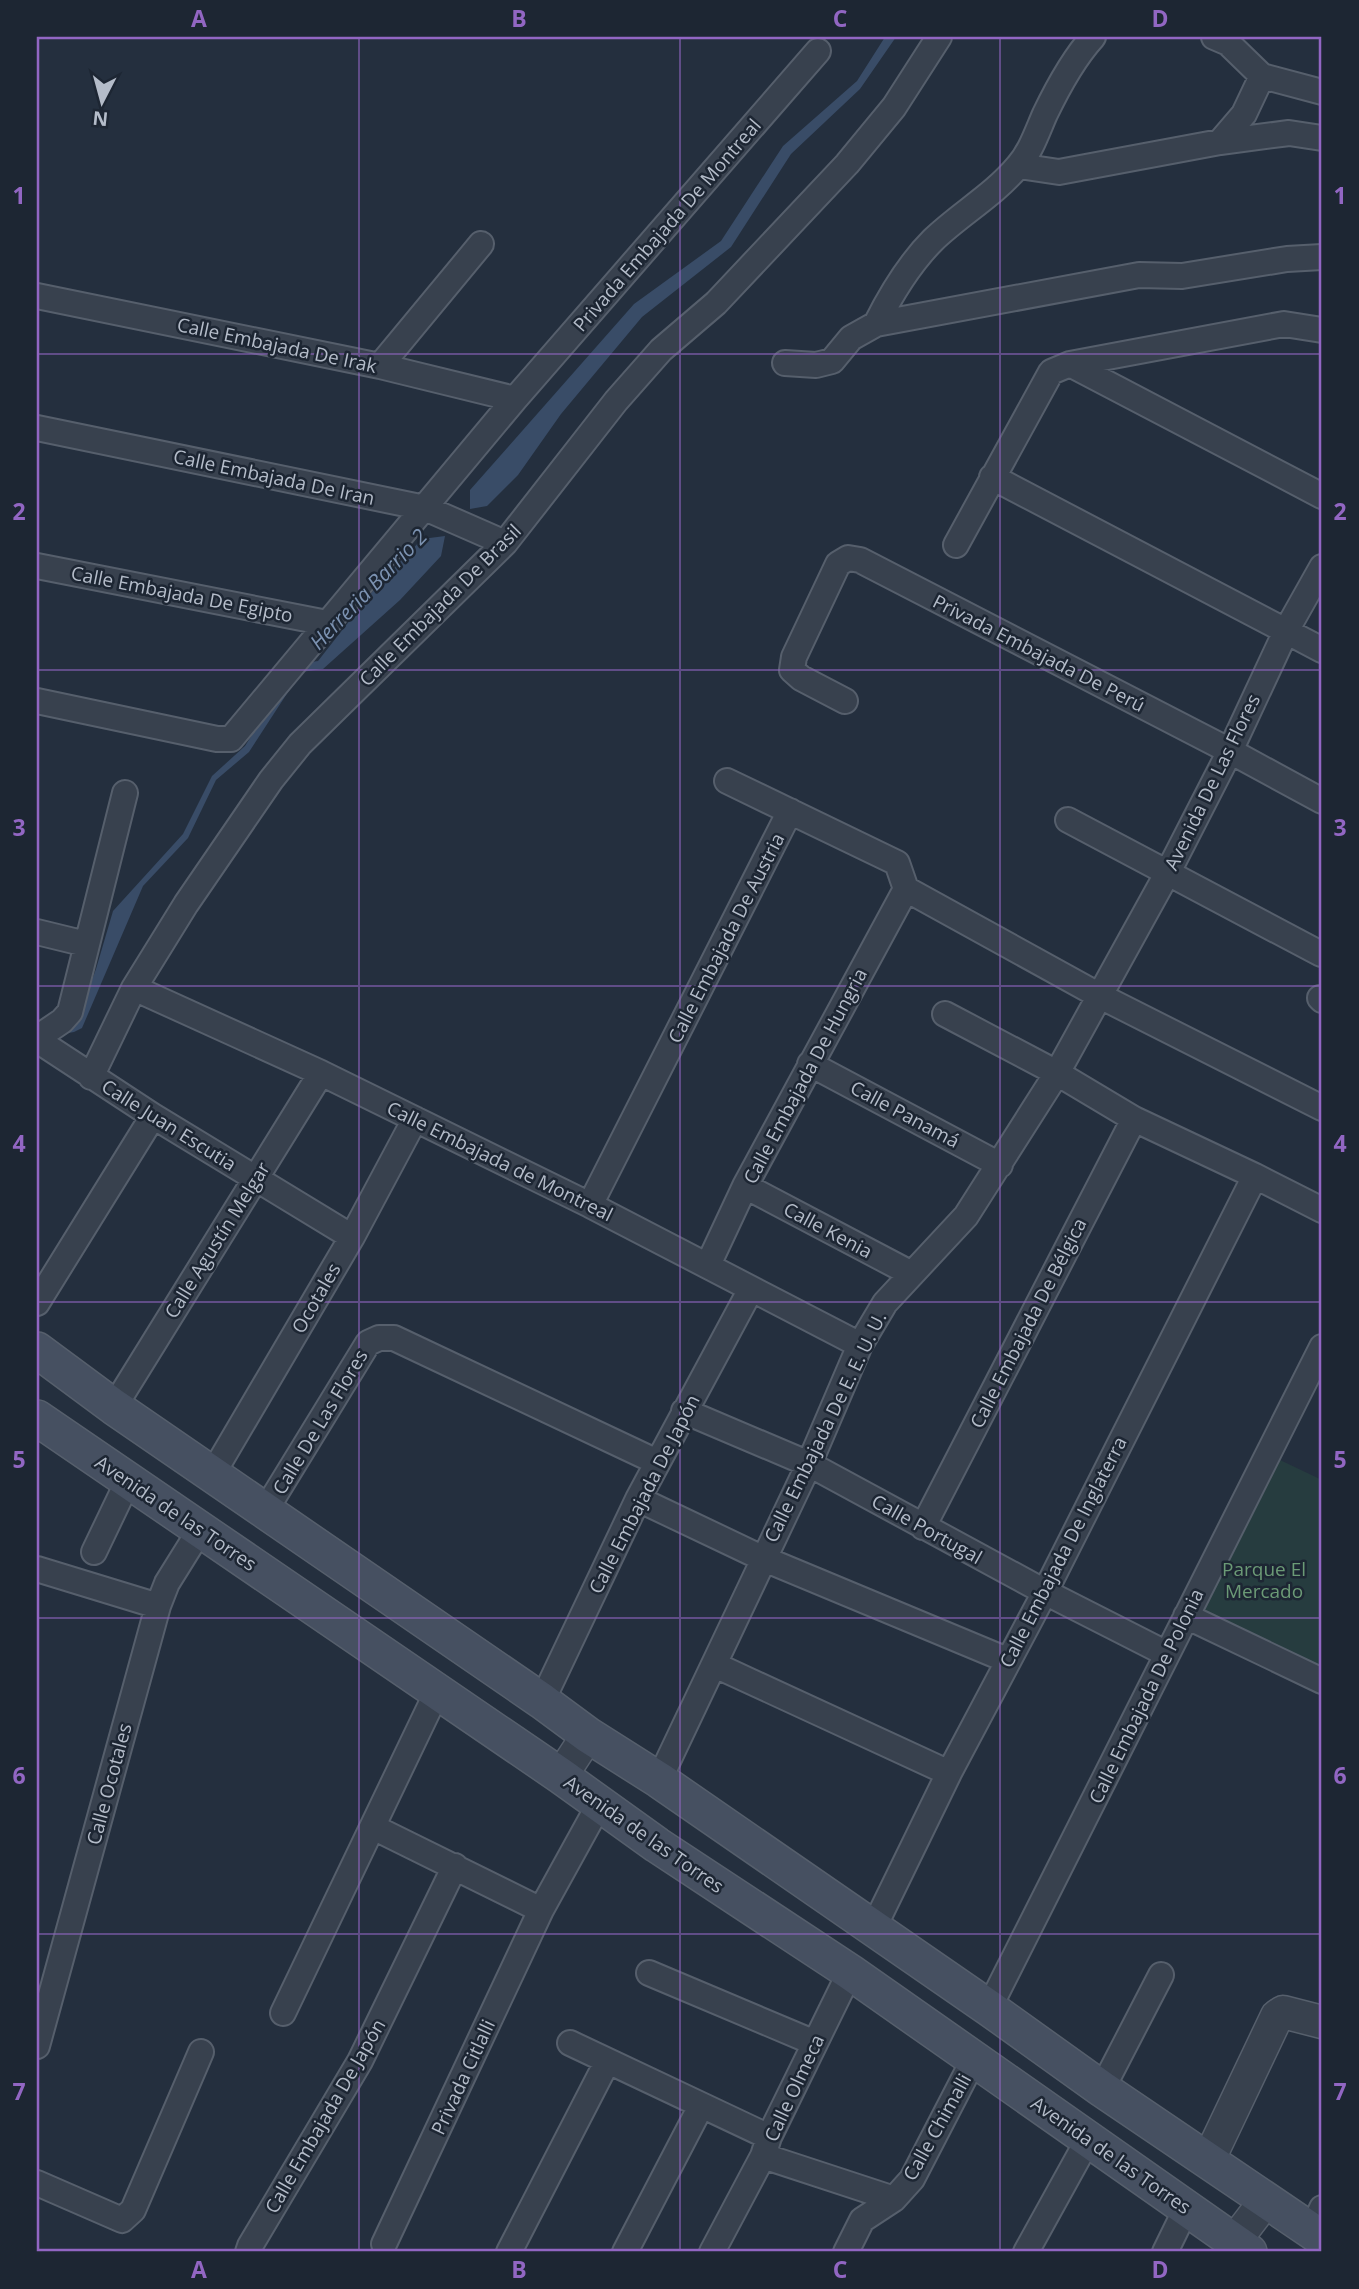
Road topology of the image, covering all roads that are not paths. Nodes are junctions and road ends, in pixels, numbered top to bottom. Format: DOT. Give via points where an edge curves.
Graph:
graph roads {
  1 [pos="939,37"];
  2 [pos="1093,37"];
  3 [pos="1214,37"];
  4 [pos="818,51"];
  5 [pos="1262,76"];
  6 [pos="1322,92"];
  7 [pos="1322,138"];
  8 [pos="1220,142"];
  9 [pos="1018,166"];
  10 [pos="481,244"];
  11 [pos="1322,257"];
  12 [pos="37,296"];
  13 [pos="876,324"];
  14 [pos="1322,330"];
  15 [pos="785,363"];
  16 [pos="1070,364"];
  17 [pos="380,366"];
  18 [pos="515,399"];
  19 [pos="37,428"];
  20 [pos="992,477"];
  21 [pos="1322,496"];
  22 [pos="425,508"];
  23 [pos="505,543"];
  24 [pos="956,545"];
  25 [pos="37,566"];
  26 [pos="1322,567"];
  27 [pos="327,623"];
  28 [pos="1286,631"];
  29 [pos="1322,650"];
  30 [pos="37,701"];
  31 [pos="845,701"];
  32 [pos="1230,751"];
  33 [pos="727,781"];
  34 [pos="125,793"];
  35 [pos="1322,801"];
  36 [pos="790,811"];
  37 [pos="1068,820"];
  38 [pos="1168,872"];
  39 [pos="906,889"];
  40 [pos="37,932"];
  41 [pos="86,944"];
  42 [pos="1321,954"];
  43 [pos="134,988"];
  44 [pos="1100,996"];
  45 [pos="945,1014"];
  46 [pos="44,1043"];
  47 [pos="810,1064"];
  48 [pos="321,1073"];
  49 [pos="1057,1073"];
  50 [pos="91,1077"];
  51 [pos="1322,1108"];
  52 [pos="153,1116"];
  53 [pos="415,1119"];
  54 [pos="1134,1119"];
  55 [pos="1000,1165"];
  56 [pos="1255,1176"];
  57 [pos="255,1178"];
  58 [pos="745,1186"];
  59 [pos="590,1205"];
  60 [pos="1322,1210"];
  61 [pos="352,1237"];
  62 [pos="708,1265"];
  63 [pos="910,1273"];
  64 [pos="751,1289"];
  65 [pos="37,1303"];
  66 [pos="860,1345"];
  67 [pos="1322,1347"];
  68 [pos="37,1350"];
  69 [pos="114,1407"];
  70 [pos="684,1411"];
  71 [pos="37,1418"];
  72 [pos="657,1462"];
  73 [pos="809,1464"];
  74 [pos="212,1475"];
  75 [pos="128,1481"];
  76 [pos="638,1499"];
  77 [pos="265,1511"];
  78 [pos="923,1527"];
  79 [pos="200,1530"];
  80 [pos="94,1552"];
  81 [pos="762,1558"];
  82 [pos="38,1573"];
  83 [pos="1045,1592"];
  84 [pos="158,1606"];
  85 [pos="1186,1616"];
  86 [pos="1167,1654"];
  87 [pos="1007,1661"];
  88 [pos="715,1665"];
  89 [pos="1322,1681"];
  90 [pos="437,1692"];
  91 [pos="542,1701"];
  92 [pos="588,1735"];
  93 [pos="949,1773"];
  94 [pos="561,1776"];
  95 [pos="659,1780"];
  96 [pos="600,1803"];
  97 [pos="373,1827"];
  98 [pos="455,1866"];
  99 [pos="541,1910"];
  100 [pos="873,1929"];
  101 [pos="850,1972"];
  102 [pos="649,1973"];
  103 [pos="1161,1975"];
  104 [pos="989,2008"];
  105 [pos="283,2013"];
  106 [pos="1322,2022"];
  107 [pos="570,2043"];
  108 [pos="815,2043"];
  109 [pos="37,2046"];
  110 [pos="201,2052"];
  111 [pos="973,2061"];
  112 [pos="607,2062"];
  113 [pos="1102,2089"];
  114 [pos="701,2106"];
  115 [pos="1089,2138"];
  116 [pos="766,2146"];
  117 [pos="1208,2161"];
  118 [pos="37,2183"];
  119 [pos="894,2199"];
  120 [pos="1266,2200"];
  121 [pos="1187,2207"];
  122 [pos="1319,2225"];
  123 [pos="384,2244"];
  124 [pos="1241,2247"];
  125 [pos="248,2252"];
  126 [pos="509,2252"];
  127 [pos="625,2252"];
  128 [pos="712,2252"];
  129 [pos="846,2252"];
  130 [pos="1026,2252"];
  131 [pos="1165,2252"];
  1 -- 23 [label="street, Calle Embajada De Brasil" via="894,107 847,164 716,303 661,350"];
  2 -- 9 [label="street" via="1078,54"];
  3 -- 5 [label="street" via="1228,43"];
  4 -- 18 [label="street, Privada Embajada De Montreal"];
  5 -- 6 [label="street"];
  5 -- 8 [label="street" via="1244,114"];
  7 -- 8 [label="street" via="1289,133"];
  8 -- 9 [label="street" via="1059,172"];
  9 -- 13 [label="street" via="933,241 892,293"];
  10 -- 17 [label="street"];
  11 -- 13 [label="street" via="1182,275 1139,275"];
  12 -- 17 [label="street, Calle Embajada De Irak"];
  13 -- 15 [label="street" via="851,338 832,361"];
  14 -- 16 [label="street" via="1283,324"];
  16 -- 20 [label="street" via="1051,372"];
  16 -- 21 [label="street"];
  17 -- 18 [label="street, Calle Embajada De Irak"];
  18 -- 22 [label="street"];
  19 -- 22 [label="street, Calle Embajada De Iran"];
  20 -- 24 [label="street"];
  20 -- 28 [label="street"];
  22 -- 23 [label="street, Calle Embajada De Iran"];
  22 -- 27 [label="street"];
  23 -- 43 [label="street, Calle Embajada De Brasil" via="300,744 186,904"];
  25 -- 27 [label="street, Calle Embajada De Egipto"];
  26 -- 28 [label="street, Avenida De Las Flores"];
  27 -- 30 [label="street" via="231,739"];
  28 -- 29 [label="street"];
  28 -- 32 [label="street, Avenida De Las Flores"];
  31 -- 32 [label="street, Privada Embajada De Perú" via="792,670 838,564 848,558 860,560"];
  32 -- 35 [label="street, Privada Embajada De Perú"];
  32 -- 38 [label="street, Avenida De Las Flores"];
  33 -- 36 [label="street"];
  34 -- 41 [label="street"];
  36 -- 39 [label="street, Calle Embajada De Austria" via="897,863"];
  36 -- 59 [label="street, Calle Embajada De Austria"];
  37 -- 38 [label="street"];
  38 -- 42 [label="street"];
  38 -- 44 [label="street, Avenida De Las Flores"];
  39 -- 44 [label="street"];
  39 -- 47 [label="street, Calle Embajada De Hungria"];
  40 -- 41 [label="street"];
  41 -- 46 [label="street" via="70,1012"];
  43 -- 48 [label="street, Calle Embajada de Montreal"];
  43 -- 50 [label="street, Calle Embajada De Brasil"];
  44 -- 49 [label="street, Calle Embajada De E. E. U. U."];
  44 -- 51 [label="street"];
  45 -- 49 [label="street"];
  46 -- 50 [label="street, Calle Juan Escutia"];
  47 -- 55 [label="street, Calle Panamá"];
  47 -- 58 [label="street, Calle Embajada De Hungria"];
  48 -- 53 [label="street, Calle Embajada de Montreal"];
  48 -- 57 [label="street, Calle Agustín Melgar"];
  49 -- 54 [label="street"];
  49 -- 55 [label="street, Calle Embajada De E. E. U. U."];
  50 -- 52 [label="street, Calle Juan Escutia"];
  52 -- 57 [label="street, Calle Juan Escutia"];
  52 -- 65 [label="street"];
  53 -- 59 [label="street, Calle Embajada de Montreal"];
  53 -- 61 [label="street, Ocotales"];
  54 -- 56 [label="street"];
  54 -- 78 [label="street, Calle Embajada De Bélgica"];
  55 -- 63 [label="street, Calle Embajada De E. E. U. U." via="966,1216"];
  56 -- 60 [label="street"];
  56 -- 83 [label="street, Calle Embajada De Inglaterra"];
  57 -- 61 [label="street, Calle Juan Escutia"];
  57 -- 69 [label="street, Calle Agustín Melgar"];
  58 -- 62 [label="street, Calle Embajada De Hungria"];
  58 -- 63 [label="street, Calle Kenia"];
  59 -- 62 [label="street, Calle Embajada de Montreal"];
  61 -- 74 [label="street, Ocotales"];
  62 -- 64 [label="street, Calle Embajada de Montreal"];
  63 -- 66 [label="street, Calle Embajada De E. E. U. U."];
  64 -- 66 [label="street, Calle Embajada de Montreal"];
  64 -- 70 [label="street, Calle Embajada De Japón"];
  66 -- 73 [label="street, Calle Embajada De E. E. U. U."];
  67 -- 85 [label="street, Calle Embajada De Polonia"];
  68 -- 69 [label="main road"];
  69 -- 74 [label="main road"];
  70 -- 72 [label="street, Calle Embajada De Japón"];
  70 -- 73 [label="street, Calle Portugal"];
  71 -- 75 [label="main road, Avenida de las Torres"];
  72 -- 76 [label="street, Calle Embajada De Japón"];
  72 -- 77 [label="street, Calle De Las Flores" via="394,1338 379,1338 368,1343"];
  73 -- 78 [label="street, Calle Portugal"];
  73 -- 81 [label="street, Calle Embajada De E. E. U. U."];
  74 -- 77 [label="main road"];
  75 -- 79 [label="main road, Avenida de las Torres"];
  75 -- 80 [label="street"];
  76 -- 81 [label="street"];
  76 -- 91 [label="street, Calle Embajada De Japón"];
  77 -- 91 [label="main road"];
  78 -- 83 [label="street, Calle Portugal"];
  79 -- 84 [label="street, Calle Ocotales"];
  79 -- 90 [label="main road, Avenida de las Torres"];
  81 -- 87 [label="street"];
  81 -- 88 [label="street, Calle Embajada De E. E. U. U."];
  82 -- 84 [label="street"];
  83 -- 86 [label="street, Calle Portugal"];
  83 -- 87 [label="street, Calle Embajada De Inglaterra"];
  84 -- 109 [label="street, Calle Ocotales"];
  85 -- 86 [label="street, Calle Embajada De Polonia"];
  85 -- 89 [label="street"];
  86 -- 104 [label="street, Calle Embajada De Polonia"];
  87 -- 93 [label="street, Calle Embajada De Inglaterra"];
  88 -- 93 [label="street"];
  88 -- 95 [label="street, Calle Embajada De E. E. U. U."];
  90 -- 94 [label="main road, Avenida de las Torres"];
  90 -- 97 [label="street"];
  91 -- 92 [label="main road"];
  92 -- 94 [label="street"];
  92 -- 95 [label="main road"];
  93 -- 100 [label="street, Calle Embajada De Inglaterra"];
  94 -- 96 [label="main road, Avenida de las Torres"];
  95 -- 100 [label="main road"];
  96 -- 99 [label="street, Privada Citlalli"];
  96 -- 101 [label="main road, Avenida de las Torres"];
  97 -- 98 [label="street"];
  97 -- 105 [label="street"];
  98 -- 99 [label="street"];
  98 -- 125 [label="street, Calle Embajada De Japón" via="360,2061"];
  99 -- 123 [label="street, Privada Citlalli"];
  100 -- 104 [label="main road"];
  101 -- 108 [label="street, Calle Olmeca"];
  101 -- 111 [label="main road, Avenida de las Torres"];
  102 -- 108 [label="street"];
  103 -- 113 [label="street"];
  104 -- 113 [label="main road"];
  106 -- 117 [label="street" via="1283,2012 1277,2016"];
  107 -- 112 [label="street"];
  108 -- 116 [label="street, Calle Olmeca"];
  110 -- 118 [label="street" via="133,2210 122,2220"];
  111 -- 115 [label="main road, Avenida de las Torres"];
  111 -- 119 [label="street, Calle Chimalli" via="912,2179"];
  112 -- 114 [label="street"];
  112 -- 126 [label="street"];
  113 -- 117 [label="main road"];
  114 -- 116 [label="street"];
  114 -- 127 [label="street"];
  115 -- 121 [label="main road, Avenida de las Torres"];
  115 -- 130 [label="street"];
  116 -- 119 [label="street, Calle Olmeca"];
  116 -- 128 [label="street"];
  117 -- 120 [label="main road"];
  119 -- 129 [label="street, Calle Chimalli" via="862,2220"];
  120 -- 122 [label="main road"];
  120 -- 124 [label="street"];
  121 -- 124 [label="main road, Avenida de las Torres"];
  121 -- 131 [label="street"];
}
